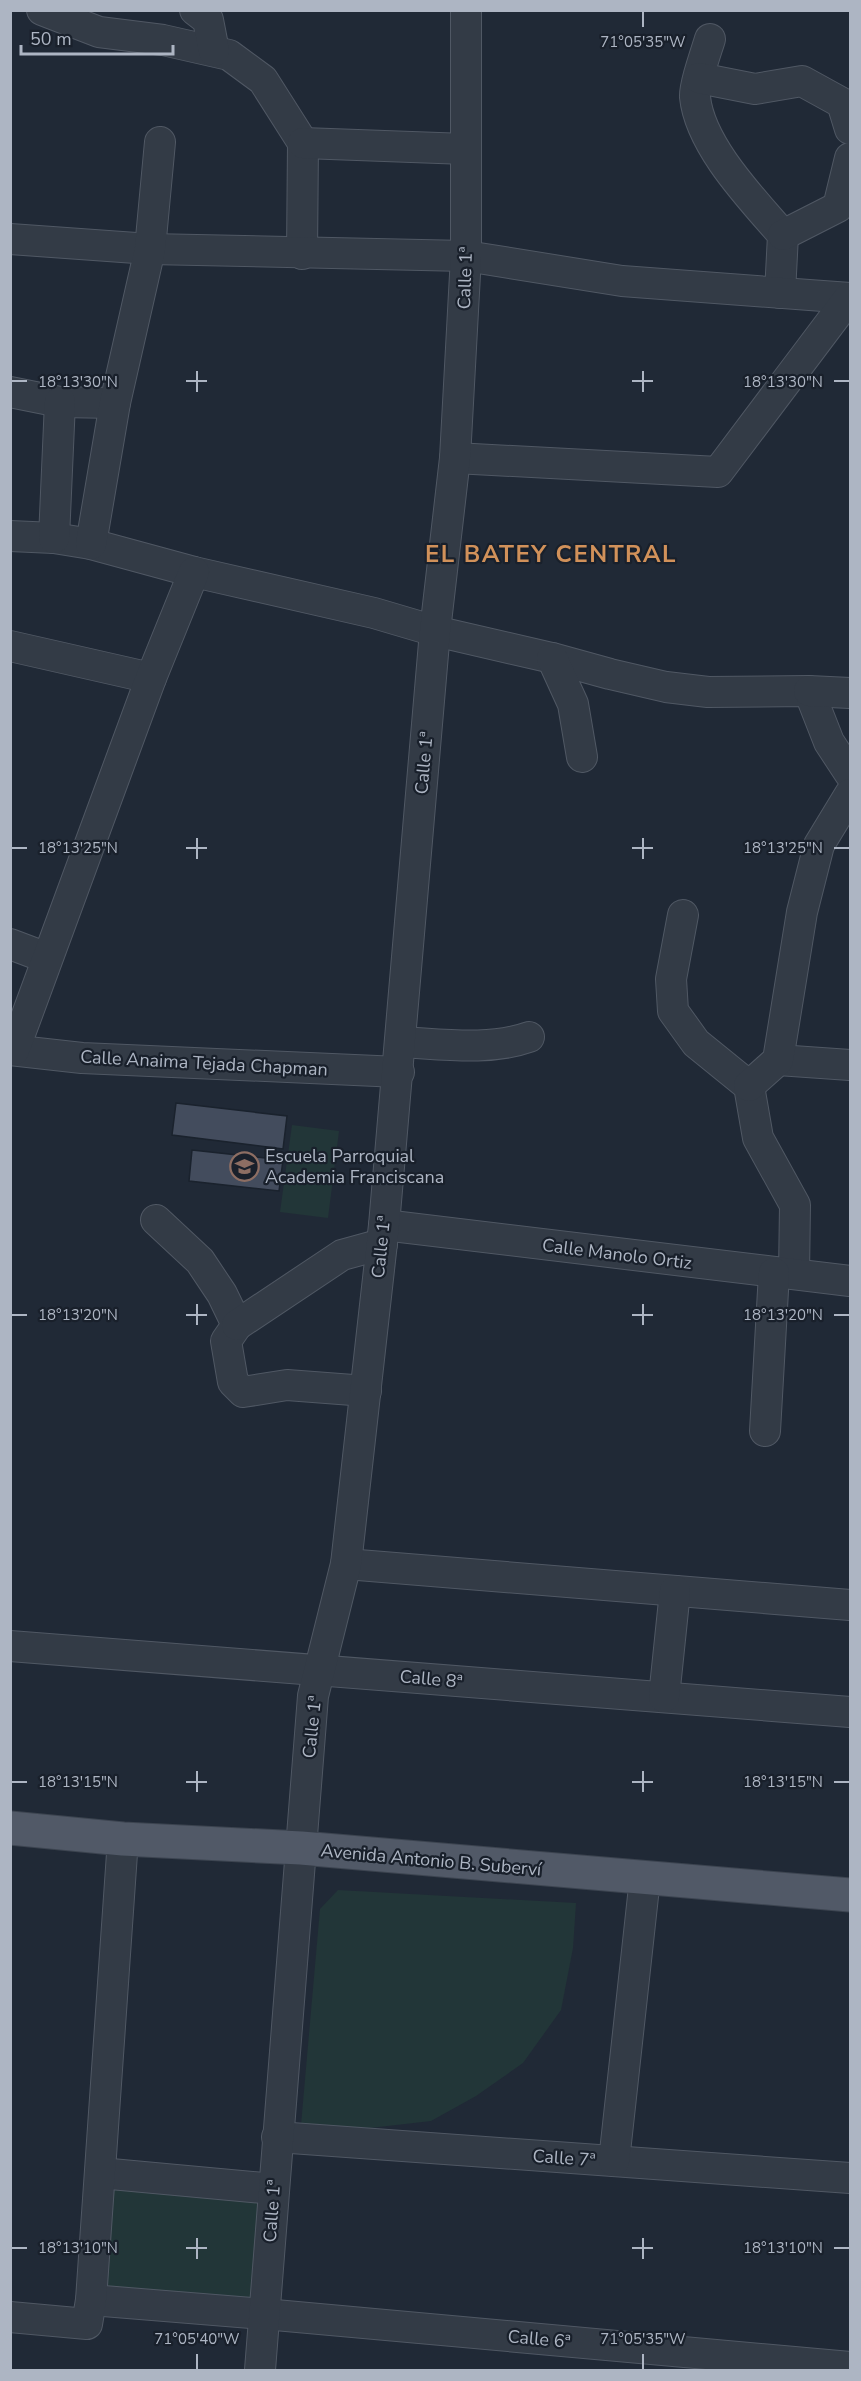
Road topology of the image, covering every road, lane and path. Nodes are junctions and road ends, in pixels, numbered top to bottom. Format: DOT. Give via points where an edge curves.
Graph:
graph roads {
  1 [pos="195,10"];
  2 [pos="466,10"];
  3 [pos="44,11"];
  4 [pos="710,39"];
  5 [pos="214,51"];
  6 [pos="699,78"];
  7 [pos="850,129"];
  8 [pos="160,142"];
  9 [pos="303,143"];
  10 [pos="466,149"];
  11 [pos="850,158"];
  12 [pos="783,235"];
  13 [pos="10,239"];
  14 [pos="150,249"];
  15 [pos="302,254"];
  16 [pos="466,256"];
  17 [pos="780,293"];
  18 [pos="850,298"];
  19 [pos="10,392"];
  20 [pos="60,402"];
  21 [pos="115,403"];
  22 [pos="455,458"];
  23 [pos="10,536"];
  24 [pos="54,538"];
  25 [pos="91,544"];
  26 [pos="194,572"];
  27 [pos="435,631"];
  28 [pos="10,645"];
  29 [pos="552,658"];
  30 [pos="151,678"];
  31 [pos="809,691"];
  32 [pos="850,693"];
  33 [pos="582,758"];
  34 [pos="850,774"];
  35 [pos="850,794"];
  36 [pos="683,915"];
  37 [pos="10,944"];
  38 [pos="47,958"];
  39 [pos="529,1037"];
  40 [pos="401,1042"];
  41 [pos="12,1050"];
  42 [pos="778,1060"];
  43 [pos="850,1065"];
  44 [pos="399,1072"];
  45 [pos="750,1086"];
  46 [pos="156,1221"];
  47 [pos="383,1234"];
  48 [pos="784,1273"];
  49 [pos="850,1281"];
  50 [pos="237,1325"];
  51 [pos="366,1390"];
  52 [pos="765,1431"];
  53 [pos="346,1564"];
  54 [pos="675,1591"];
  55 [pos="850,1605"];
  56 [pos="10,1646"];
  57 [pos="320,1670"];
  58 [pos="664,1697"];
  59 [pos="850,1712"];
  60 [pos="10,1828"];
  61 [pos="123,1839"];
  62 [pos="301,1848"];
  63 [pos="645,1878"];
  64 [pos="850,1895"];
  65 [pos="278,2137"];
  66 [pos="614,2161"];
  67 [pos="100,2173"];
  68 [pos="850,2178"];
  69 [pos="274,2189"];
  70 [pos="91,2300"];
  71 [pos="264,2313"];
  72 [pos="10,2317"];
  73 [pos="850,2367"];
  74 [pos="260,2370"];
  1 -- 5 [label="street" via="208,20"];
  2 -- 10 [label="street, Calle 1ª"];
  3 -- 5 [label="street" via="99,32"];
  4 -- 6 [label="street"];
  5 -- 9 [label="street" via="229,55 263,80"];
  6 -- 7 [label="street" via="755,89 802,81 842,103"];
  6 -- 12 [label="street" via="694,96 708,142"];
  8 -- 14 [label="street"];
  9 -- 10 [label="street"];
  9 -- 15 [label="street"];
  10 -- 16 [label="street, Calle 1ª"];
  11 -- 12 [label="street" via="838,207"];
  12 -- 17 [label="street"];
  13 -- 14 [label="street"];
  14 -- 15 [label="street"];
  14 -- 21 [label="street"];
  15 -- 16 [label="street"];
  16 -- 17 [label="street" via="622,281"];
  16 -- 22 [label="street, Calle 1ª"];
  17 -- 18 [label="street"];
  18 -- 22 [label="street" via="718,472"];
  19 -- 20 [label="street"];
  20 -- 21 [label="street"];
  20 -- 24 [label="street"];
  21 -- 25 [label="street"];
  22 -- 27 [label="street, Calle 1ª"];
  23 -- 24 [label="street"];
  24 -- 25 [label="street"];
  25 -- 26 [label="street"];
  26 -- 27 [label="street"];
  26 -- 30 [label="street"];
  27 -- 29 [label="street"];
  27 -- 40 [label="street, Calle 1ª"];
  28 -- 30 [label="street"];
  29 -- 31 [label="street" via="666,687 708,692"];
  29 -- 33 [label="street" via="573,704"];
  30 -- 38 [label="street"];
  31 -- 32 [label="street"];
  31 -- 34 [label="street" via="829,742"];
  35 -- 42 [label="street" via="819,844 802,912"];
  36 -- 45 [label="street" via="671,979 673,1011 696,1043"];
  37 -- 38 [label="street"];
  38 -- 41 [label="street"];
  39 -- 40 [label="street" via="513,1043"];
  40 -- 44 [label="street, Calle 1ª"];
  41 -- 44 [label="street, Calle Anaima Tejada Chapman" via="82,1058"];
  42 -- 43 [label="street"];
  42 -- 45 [label="street"];
  44 -- 47 [label="street, Calle 1ª"];
  45 -- 48 [label="street" via="758,1138 795,1205"];
  46 -- 50 [label="street" via="200,1261"];
  47 -- 48 [label="street, Calle Manolo Ortiz"];
  47 -- 50 [label="street" via="342,1255"];
  47 -- 51 [label="street, Calle 1ª"];
  48 -- 49 [label="street, Calle Manolo Ortiz"];
  48 -- 52 [label="street"];
  50 -- 51 [label="street" via="226,1341 233,1382 243,1392 287,1385"];
  51 -- 53 [label="street, Calle 1ª"];
  53 -- 54 [label="street"];
  53 -- 57 [label="street, Calle 1ª"];
  54 -- 55 [label="street"];
  54 -- 58 [label="street"];
  56 -- 57 [label="street, Calle 8ª"];
  57 -- 58 [label="street, Calle 8ª"];
  57 -- 62 [label="street, Calle 1ª" via="314,1696"];
  58 -- 59 [label="street, Calle 8ª"];
  60 -- 61 [label="main road, Avenida Antonio B. Suberví"];
  61 -- 62 [label="main road, Avenida Antonio B. Suberví"];
  61 -- 67 [label="street"];
  62 -- 63 [label="main road, Avenida Antonio B. Suberví"];
  62 -- 65 [label="street, Calle 1ª"];
  63 -- 64 [label="main road, Avenida Antonio B. Suberví"];
  63 -- 66 [label="street"];
  65 -- 66 [label="street, Calle 7ª"];
  65 -- 69 [label="street, Calle 1ª"];
  66 -- 68 [label="street, Calle 7ª"];
  67 -- 69 [label="street"];
  67 -- 70 [label="street"];
  69 -- 71 [label="street, Calle 1ª"];
  70 -- 71 [label="street, Calle 6ª"];
  70 -- 72 [label="street" via="87,2324"];
  71 -- 73 [label="street, Calle 6ª"];
  71 -- 74 [label="street, Calle 1ª"];
}
